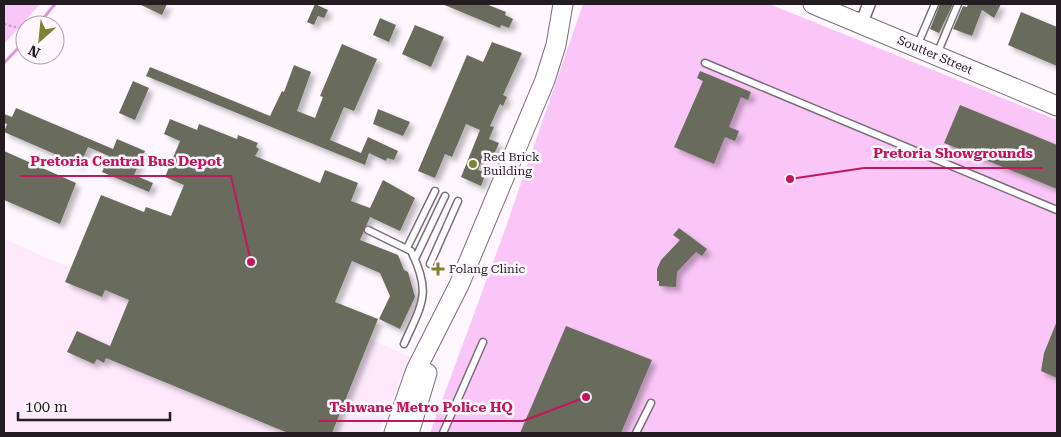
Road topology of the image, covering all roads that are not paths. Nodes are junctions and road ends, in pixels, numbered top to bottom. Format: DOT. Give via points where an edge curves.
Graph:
graph roads {
  1 [pos="813,4"];
  2 [pos="866,4"];
  3 [pos="872,4"];
  4 [pos="935,4"];
  5 [pos="958,4"];
  6 [pos="563,9"];
  7 [pos="861,24"];
  8 [pos="916,47"];
  9 [pos="937,55"];
  10 [pos="705,63"];
  11 [pos="1057,106"];
  12 [pos="434,191"];
  13 [pos="446,196"];
  14 [pos="458,201"];
  15 [pos="1057,210"];
  16 [pos="368,230"];
  17 [pos="408,248"];
  18 [pos="415,259"];
  19 [pos="430,264"];
  20 [pos="483,342"];
  21 [pos="404,344"];
  22 [pos="651,403"];
  23 [pos="408,433"];
  24 [pos="443,433"];
  25 [pos="636,433"];
  1 -- 7 [label="main road, Soutter Street"];
  2 -- 7 [label="lane"];
  3 -- 7 [label="lane"];
  4 -- 8 [label="lane"];
  5 -- 9 [label="lane"];
  6 -- 23 [label="main road" via="545,80 459,285 419,363"];
  7 -- 8 [label="main road, Soutter Street"];
  8 -- 9 [label="main road, Soutter Street"];
  9 -- 11 [label="main road, Soutter Street"];
  10 -- 15 [label="lane"];
  12 -- 17 [label="lane"];
  13 -- 18 [label="lane"];
  14 -- 19 [label="lane"];
  16 -- 17 [label="lane"];
  17 -- 18 [label="lane"];
  18 -- 21 [label="lane" via="424,290 422,303"];
  20 -- 24 [label="lane"];
  22 -- 25 [label="lane"];
}
